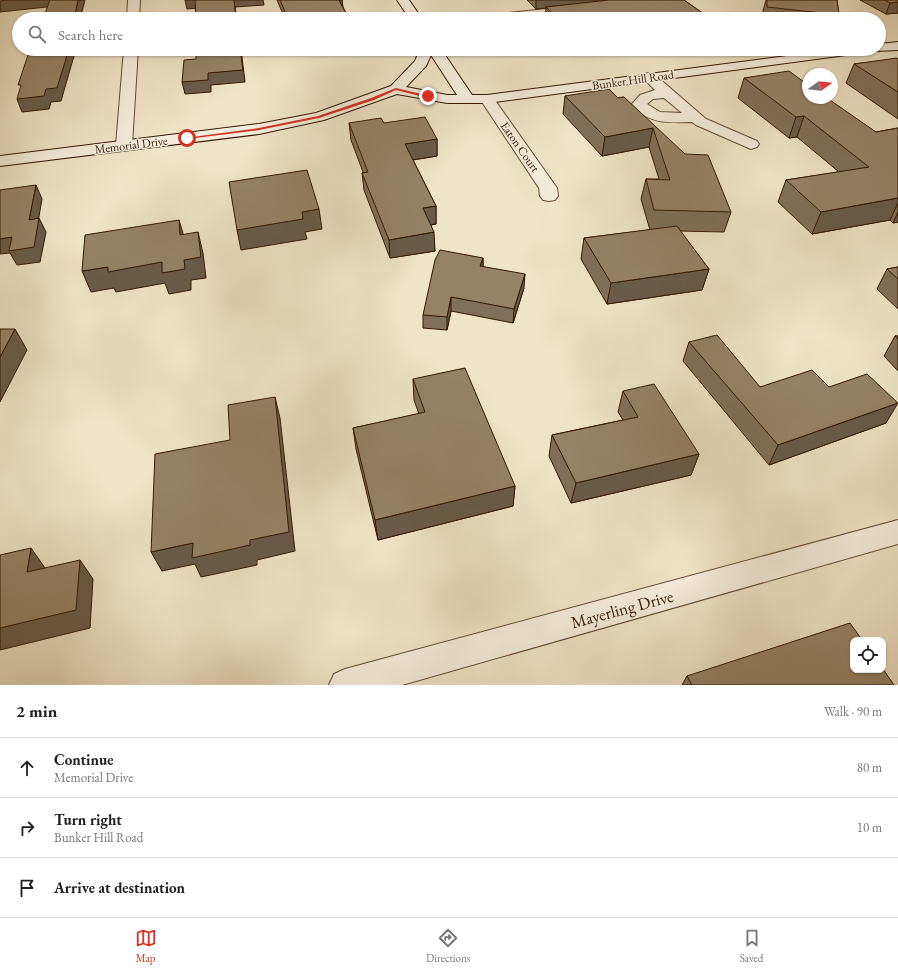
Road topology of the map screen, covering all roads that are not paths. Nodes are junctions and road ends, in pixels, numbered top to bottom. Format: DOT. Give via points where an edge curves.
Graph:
graph roads {
  1 [pos="134,0"];
  2 [pos="403,0"];
  3 [pos="589,8"];
  4 [pos="133,12"];
  5 [pos="411,12"];
  6 [pos="553,12"];
  7 [pos="898,46"];
  8 [pos="886,47"];
  9 [pos="130,56"];
  10 [pos="424,56"];
  11 [pos="439,56"];
  12 [pos="817,56"];
  13 [pos="649,78"];
  14 [pos="396,89"];
  15 [pos="667,93"];
  16 [pos="487,99"];
  17 [pos="468,100"];
  18 [pos="695,117"];
  19 [pos="751,144"];
  20 [pos="124,145"];
  21 [pos="0,161"];
  22 [pos="549,196"];
  23 [pos="898,532"];
  24 [pos="345,685"];
  1 -- 4 [label="street"];
  2 -- 5 [label="street"];
  3 -- 6 [label="street"];
  7 -- 8 [label="street"];
  9 -- 20 [label="street"];
  10 -- 14 [label="street, Memorial Drive" via="421,63"];
  11 -- 17 [label="street"];
  12 -- 13 [label="street, Bunker Hill Road"];
  13 -- 15 [label="street"];
  13 -- 16 [label="street, Bunker Hill Road"];
  14 -- 17 [label="street, Bunker Hill Road" via="447,100"];
  14 -- 20 [label="street, Memorial Drive" via="319,117 259,129"];
  15 -- 18 [label="street"];
  15 -- 18 [label="street" via="653,94 643,98 639,104 643,111 656,116"];
  16 -- 17 [label="street, Bunker Hill Road"];
  16 -- 22 [label="street, Eaton Court" via="548,188"];
  18 -- 19 [label="street"];
  20 -- 21 [label="street, Memorial Drive"];
  23 -- 24 [label="street, Mayerling Drive"];
}
